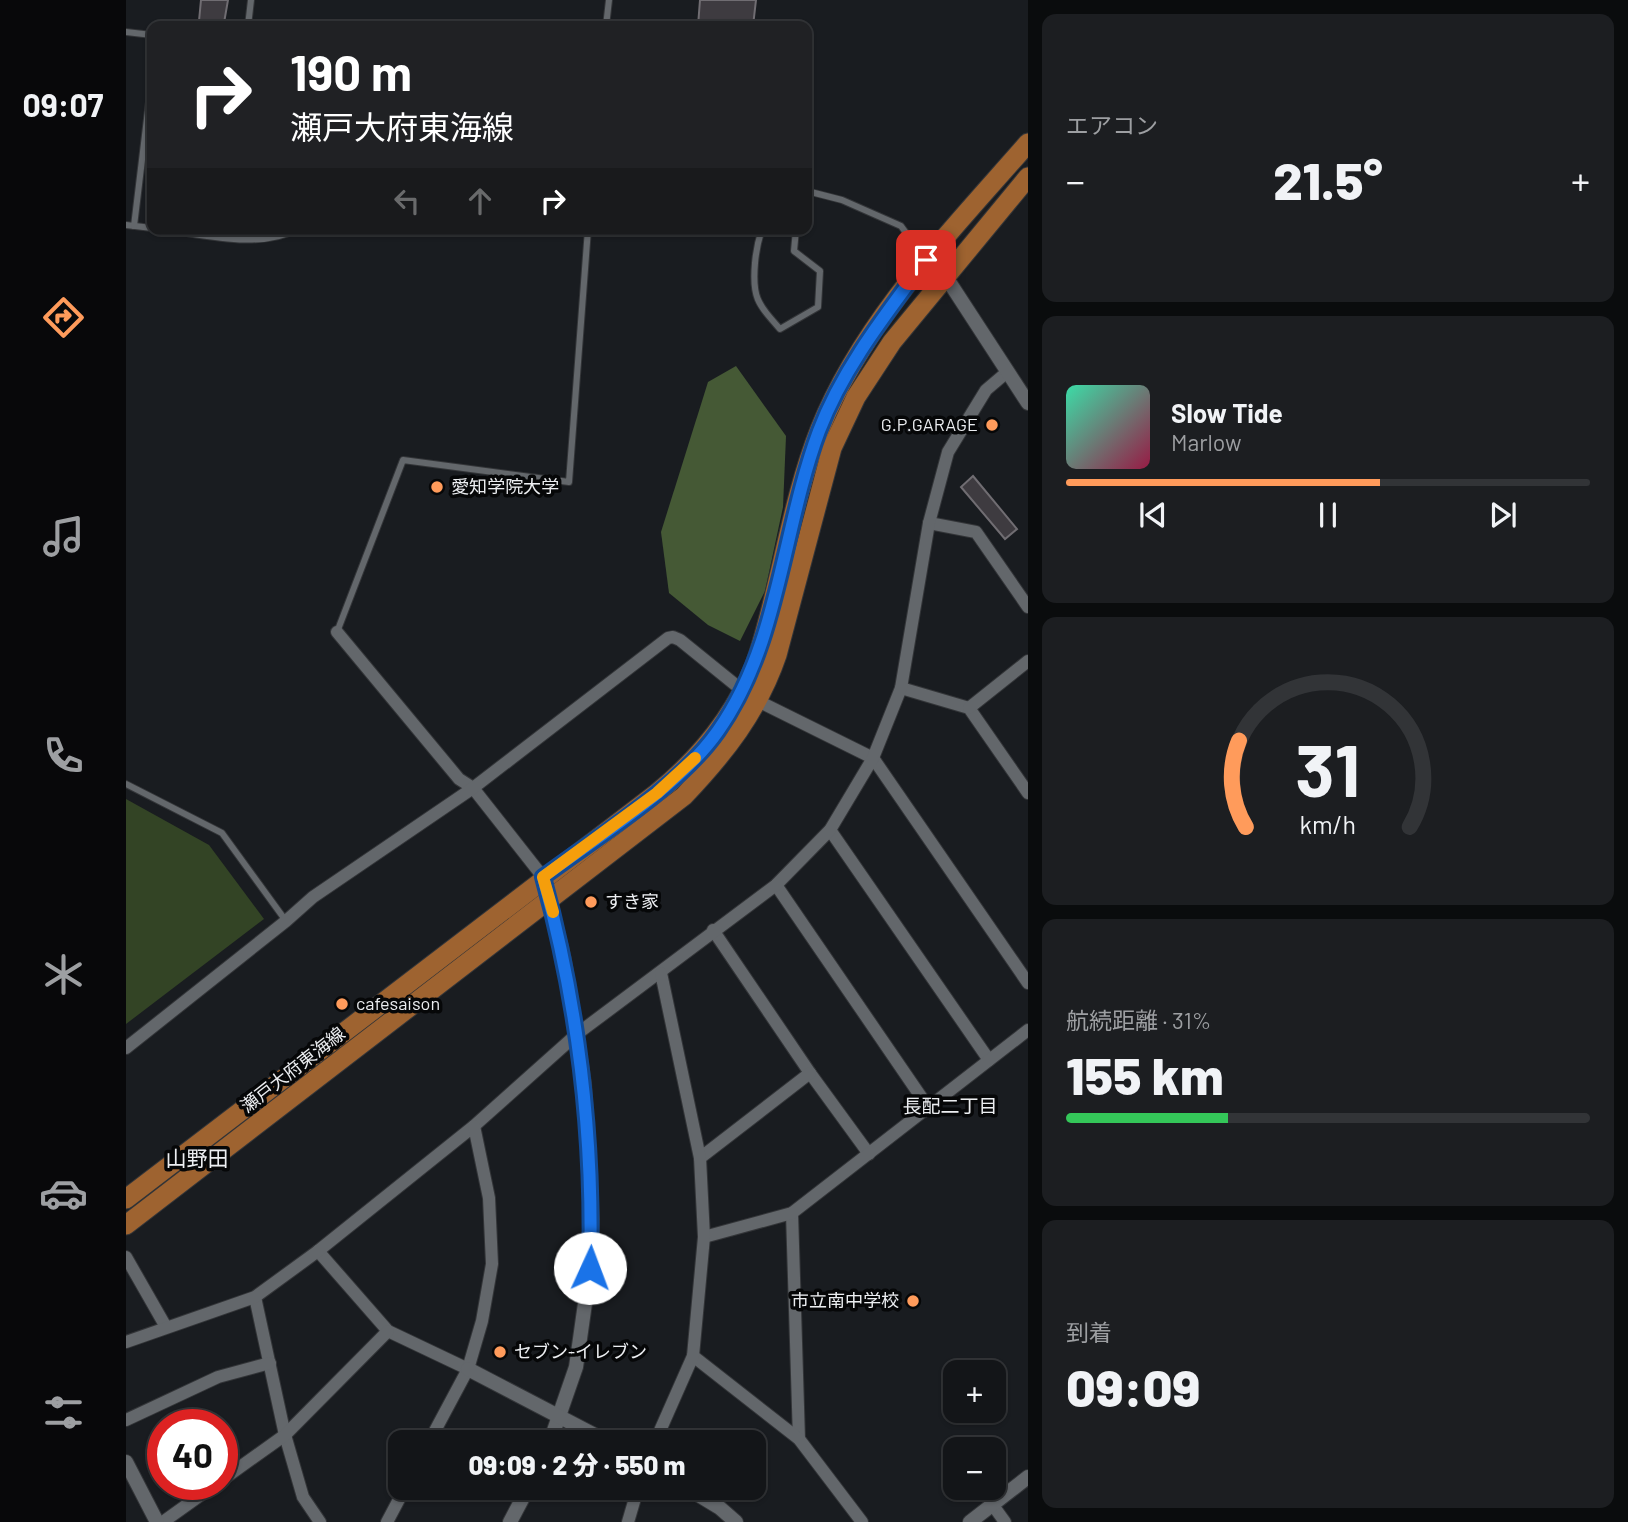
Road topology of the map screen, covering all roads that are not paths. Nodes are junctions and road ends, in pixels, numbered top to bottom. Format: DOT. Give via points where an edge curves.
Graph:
graph roads {
  1 [pos="251,0"];
  2 [pos="609,0"];
  3 [pos="249,21"];
  4 [pos="607,21"];
  5 [pos="126,32"];
  6 [pos="147,34"];
  7 [pos="147,118"];
  8 [pos="1028,143"];
  9 [pos="1028,177"];
  10 [pos="812,192"];
  11 [pos="126,225"];
  12 [pos="134,226"];
  13 [pos="147,227"];
  14 [pos="206,235"];
  15 [pos="288,235"];
  16 [pos="588,235"];
  17 [pos="760,235"];
  18 [pos="795,235"];
  19 [pos="926,260"];
  20 [pos="946,276"];
  21 [pos="1006,373"];
  22 [pos="1028,403"];
  23 [pos="929,523"];
  24 [pos="1028,607"];
  25 [pos="337,632"];
  26 [pos="1028,661"];
  27 [pos="901,688"];
  28 [pos="751,696"];
  29 [pos="969,708"];
  30 [pos="873,758"];
  31 [pos="126,783"];
  32 [pos="473,788"];
  33 [pos="1028,793"];
  34 [pos="830,830"];
  35 [pos="543,877"];
  36 [pos="776,886"];
  37 [pos="549,899"];
  38 [pos="286,921"];
  39 [pos="713,930"];
  40 [pos="661,973"];
  41 [pos="1028,983"];
  42 [pos="1028,1030"];
  43 [pos="577,1034"];
  44 [pos="126,1048"];
  45 [pos="989,1060"];
  46 [pos="810,1073"];
  47 [pos="928,1107"];
  48 [pos="474,1126"];
  49 [pos="869,1154"];
  50 [pos="700,1158"];
  51 [pos="126,1199"];
  52 [pos="792,1213"];
  53 [pos="126,1225"];
  54 [pos="704,1237"];
  55 [pos="318,1251"];
  56 [pos="126,1257"];
  57 [pos="255,1297"];
  58 [pos="166,1327"];
  59 [pos="388,1331"];
  60 [pos="126,1342"];
  61 [pos="693,1356"];
  62 [pos="270,1363"];
  63 [pos="468,1369"];
  64 [pos="560,1417"];
  65 [pos="126,1420"];
  66 [pos="435,1430"];
  67 [pos="555,1430"];
  68 [pos="585,1430"];
  69 [pos="660,1430"];
  70 [pos="285,1435"];
  71 [pos="799,1439"];
  72 [pos="126,1462"];
  73 [pos="238,1469"];
  74 [pos="1028,1477"];
  75 [pos="194,1500"];
  76 [pos="399,1500"];
  77 [pos="522,1500"];
  78 [pos="634,1500"];
  79 [pos="707,1500"];
  80 [pos="992,1504"];
  81 [pos="157,1522"];
  82 [pos="163,1522"];
  83 [pos="320,1522"];
  84 [pos="387,1522"];
  85 [pos="510,1522"];
  86 [pos="628,1522"];
  87 [pos="736,1522"];
  88 [pos="862,1522"];
  89 [pos="970,1522"];
  90 [pos="1005,1522"];
  1 -- 3 [label="lane"];
  2 -- 4 [label="lane"];
  5 -- 6 [label="lane"];
  7 -- 12 [label="lane"];
  8 -- 19 [label="main road, 瀬戸大府東海線"];
  9 -- 20 [label="main road, 瀬戸大府東海線"];
  10 -- 19 [label="lane" via="901,226"];
  11 -- 12 [label="lane"];
  12 -- 13 [label="lane"];
  14 -- 15 [label="lane" via="251,241"];
  16 -- 25 [label="lane" via="569,482 403,460"];
  17 -- 18 [label="lane" via="752,289 780,329 818,307 820,271 794,251"];
  19 -- 20 [label="street"];
  19 -- 28 [label="main road, 瀬戸大府東海線" via="841,382 820,430 801,489"];
  20 -- 21 [label="street"];
  20 -- 28 [label="main road, 瀬戸大府東海線" via="892,342 856,397 832,448 777,655"];
  21 -- 22 [label="street"];
  21 -- 23 [label="street" via="986,390 959,432 941,473"];
  23 -- 24 [label="street" via="976,532"];
  23 -- 27 [label="street"];
  25 -- 32 [label="street" via="459,779"];
  26 -- 29 [label="street"];
  27 -- 29 [label="street"];
  27 -- 30 [label="street"];
  28 -- 30 [label="street"];
  28 -- 32 [label="street" via="680,640 668,638"];
  28 -- 35 [label="main road, 瀬戸大府東海線" via="680,773"];
  28 -- 37 [label="main road, 瀬戸大府東海線" via="719,758 684,796"];
  29 -- 33 [label="street"];
  30 -- 34 [label="street"];
  30 -- 41 [label="street"];
  31 -- 38 [label="lane" via="222,833"];
  32 -- 35 [label="street"];
  32 -- 38 [label="street" via="313,897"];
  34 -- 36 [label="street"];
  34 -- 45 [label="street"];
  35 -- 37 [label="street"];
  35 -- 51 [label="main road, 瀬戸大府東海線"];
  36 -- 39 [label="street"];
  36 -- 47 [label="street"];
  37 -- 43 [label="street"];
  37 -- 53 [label="main road, 瀬戸大府東海線"];
  38 -- 44 [label="street"];
  39 -- 40 [label="street"];
  39 -- 46 [label="street"];
  40 -- 43 [label="street"];
  40 -- 50 [label="street"];
  42 -- 45 [label="street"];
  43 -- 48 [label="street"];
  43 -- 64 [label="street" via="590,1181 590,1268 576,1367"];
  45 -- 47 [label="street"];
  46 -- 49 [label="street"];
  46 -- 50 [label="street"];
  47 -- 49 [label="street"];
  48 -- 55 [label="street"];
  48 -- 63 [label="street" via="489,1198 492,1264"];
  49 -- 52 [label="street"];
  50 -- 54 [label="street"];
  52 -- 54 [label="street"];
  52 -- 71 [label="street"];
  54 -- 61 [label="street"];
  55 -- 57 [label="street"];
  55 -- 59 [label="street"];
  56 -- 58 [label="street"];
  57 -- 58 [label="street"];
  57 -- 62 [label="street"];
  58 -- 60 [label="street"];
  59 -- 63 [label="street"];
  59 -- 70 [label="street"];
  61 -- 69 [label="street"];
  61 -- 71 [label="street"];
  62 -- 65 [label="street" via="218,1377"];
  62 -- 70 [label="street"];
  63 -- 64 [label="street"];
  63 -- 66 [label="street"];
  64 -- 67 [label="street"];
  64 -- 68 [label="street"];
  70 -- 73 [label="street"];
  70 -- 83 [label="street" via="303,1497"];
  71 -- 88 [label="street"];
  72 -- 81 [label="street"];
  74 -- 80 [label="street"];
  75 -- 82 [label="street"];
  76 -- 84 [label="street"];
  77 -- 85 [label="street"];
  78 -- 86 [label="street"];
  79 -- 87 [label="street"];
  80 -- 89 [label="street"];
  80 -- 90 [label="street"];
}
